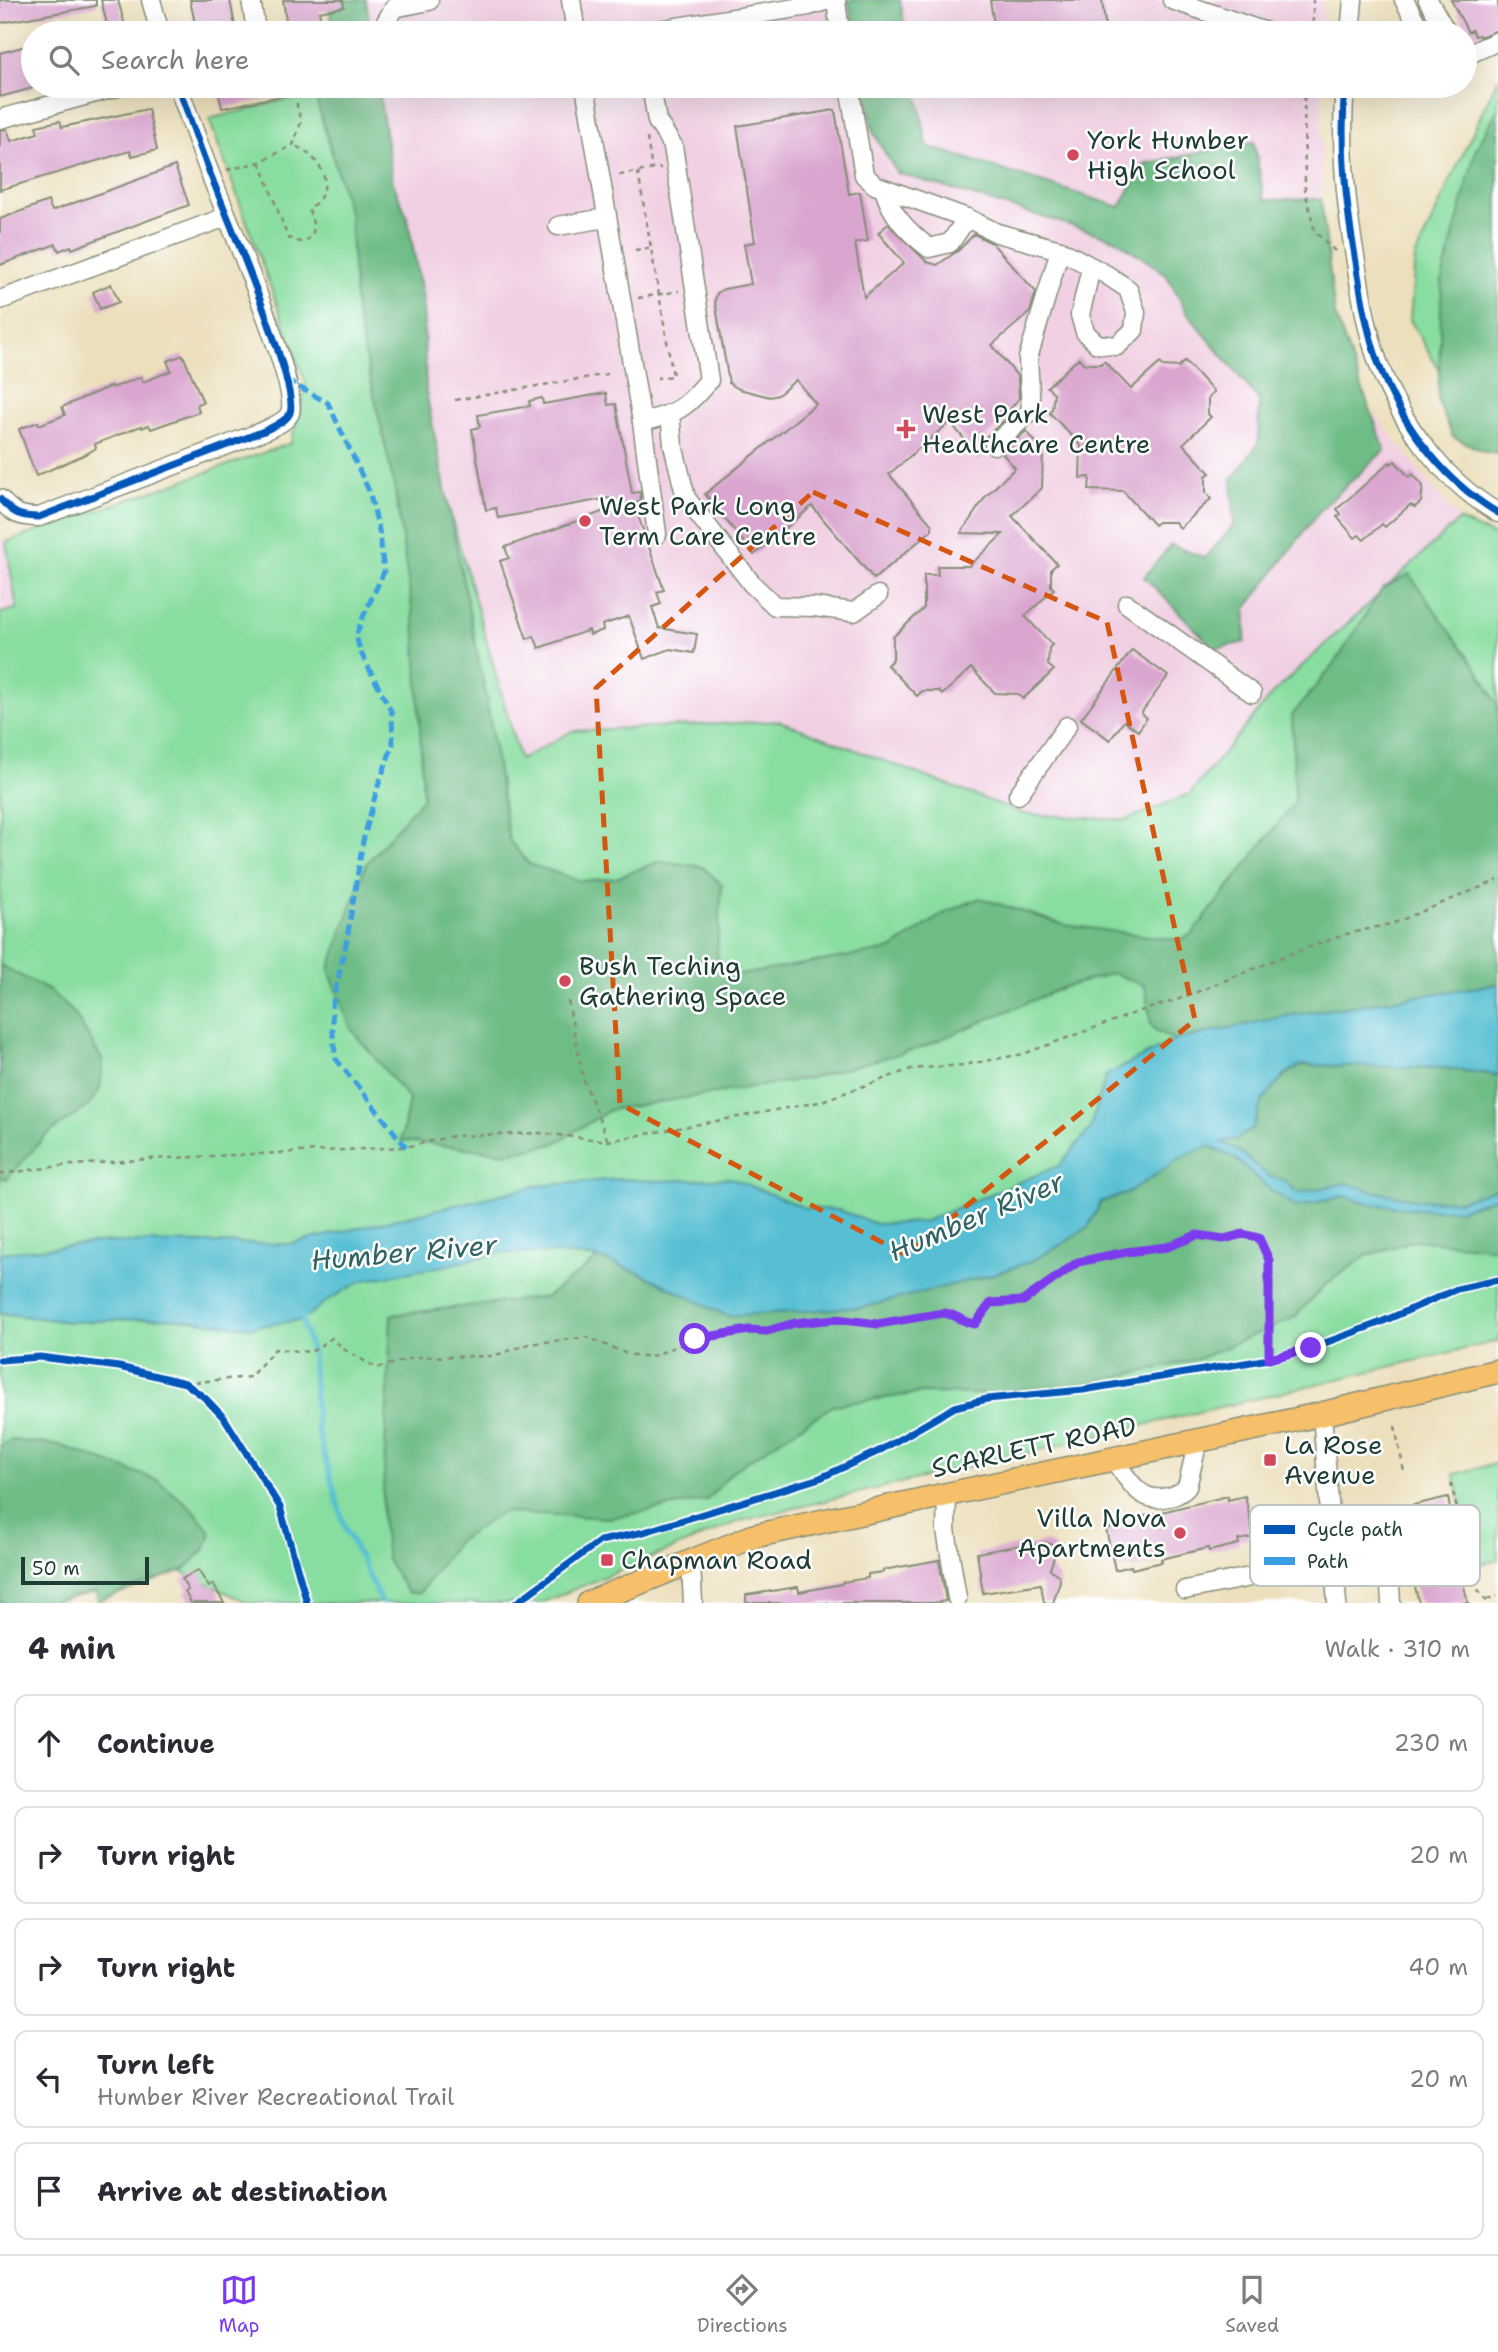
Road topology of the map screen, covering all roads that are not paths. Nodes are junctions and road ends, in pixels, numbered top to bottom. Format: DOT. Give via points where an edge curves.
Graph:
graph roads {
  1 [pos="151,0"];
  2 [pos="251,0"];
  3 [pos="571,0"];
  4 [pos="829,0"];
  5 [pos="836,0"];
  6 [pos="1172,0"];
  7 [pos="1353,0"];
  8 [pos="1404,0"];
  9 [pos="1428,0"];
  10 [pos="429,1"];
  11 [pos="755,7"];
  12 [pos="157,21"];
  13 [pos="254,21"];
  14 [pos="386,21"];
  15 [pos="574,21"];
  16 [pos="694,21"];
  17 [pos="839,21"];
  18 [pos="1234,21"];
  19 [pos="1351,21"];
  20 [pos="1415,21"];
  21 [pos="1440,21"];
  22 [pos="1498,41"];
  23 [pos="1477,51"];
  24 [pos="77,98"];
  25 [pos="182,98"];
  26 [pos="586,98"];
  27 [pos="653,98"];
  28 [pos="851,98"];
  29 [pos="1345,98"];
  30 [pos="0,119"];
  31 [pos="884,189"];
  32 [pos="226,217"];
  33 [pos="606,218"];
  34 [pos="967,218"];
  35 [pos="558,226"];
  36 [pos="1060,250"];
  37 [pos="1091,268"];
  38 [pos="0,300"];
  39 [pos="670,414"];
  40 [pos="642,422"];
  41 [pos="993,445"];
  42 [pos="0,499"];
  43 [pos="1498,513"];
  44 [pos="657,534"];
  45 [pos="878,595"];
  46 [pos="1127,604"];
  47 [pos="1252,693"];
  48 [pos="1067,726"];
  49 [pos="1018,795"];
  50 [pos="1498,1371"];
  51 [pos="1322,1414"];
  52 [pos="1198,1441"];
  53 [pos="1113,1459"];
  54 [pos="947,1495"];
  55 [pos="1329,1505"];
  56 [pos="691,1564"];
  57 [pos="1250,1577"];
  58 [pos="1185,1590"];
  59 [pos="957,1598"];
  60 [pos="589,1603"];
  61 [pos="693,1603"];
  1 -- 12 [label="street"];
  2 -- 13 [label="street"];
  3 -- 15 [label="street"];
  4 -- 11 [label="street"];
  5 -- 17 [label="street"];
  6 -- 18 [label="street"];
  7 -- 19 [label="street"];
  8 -- 20 [label="street"];
  9 -- 21 [label="street"];
  10 -- 14 [label="street" via="394,8"];
  11 -- 16 [label="street"];
  22 -- 23 [label="street"];
  24 -- 30 [label="street"];
  25 -- 32 [label="street"];
  26 -- 33 [label="street"];
  27 -- 39 [label="street" via="657,121 673,146 709,380 689,405"];
  28 -- 31 [label="street" via="864,176"];
  29 -- 43 [label="street" via="1343,149 1350,229 1382,374 1424,445 1465,489"];
  31 -- 34 [label="street"];
  31 -- 34 [label="street" via="888,205 908,232 929,248 950,243"];
  32 -- 38 [label="street"];
  32 -- 42 [label="street" via="271,329 291,401 289,414 264,431 39,517 21,517"];
  33 -- 35 [label="street"];
  33 -- 40 [label="street"];
  34 -- 36 [label="street" via="997,233"];
  36 -- 37 [label="street"];
  36 -- 41 [label="street" via="1028,358 1031,411"];
  39 -- 40 [label="street"];
  39 -- 45 [label="street" via="686,498 752,584 775,606 854,612"];
  40 -- 44 [label="street"];
  46 -- 47 [label="street"];
  48 -- 49 [label="street"];
  50 -- 51 [label="main road, SCARLETT ROAD"];
  51 -- 52 [label="main road, SCARLETT ROAD"];
  51 -- 55 [label="street"];
  52 -- 53 [label="main road, SCARLETT ROAD"];
  52 -- 53 [label="street" via="1187,1487 1174,1496 1154,1500 1141,1494"];
  53 -- 54 [label="main road, SCARLETT ROAD"];
  54 -- 56 [label="main road, SCARLETT ROAD" via="754,1536"];
  54 -- 59 [label="street" via="946,1530"];
  56 -- 60 [label="main road, SCARLETT ROAD"];
  56 -- 61 [label="street"];
  57 -- 58 [label="street"];
}
